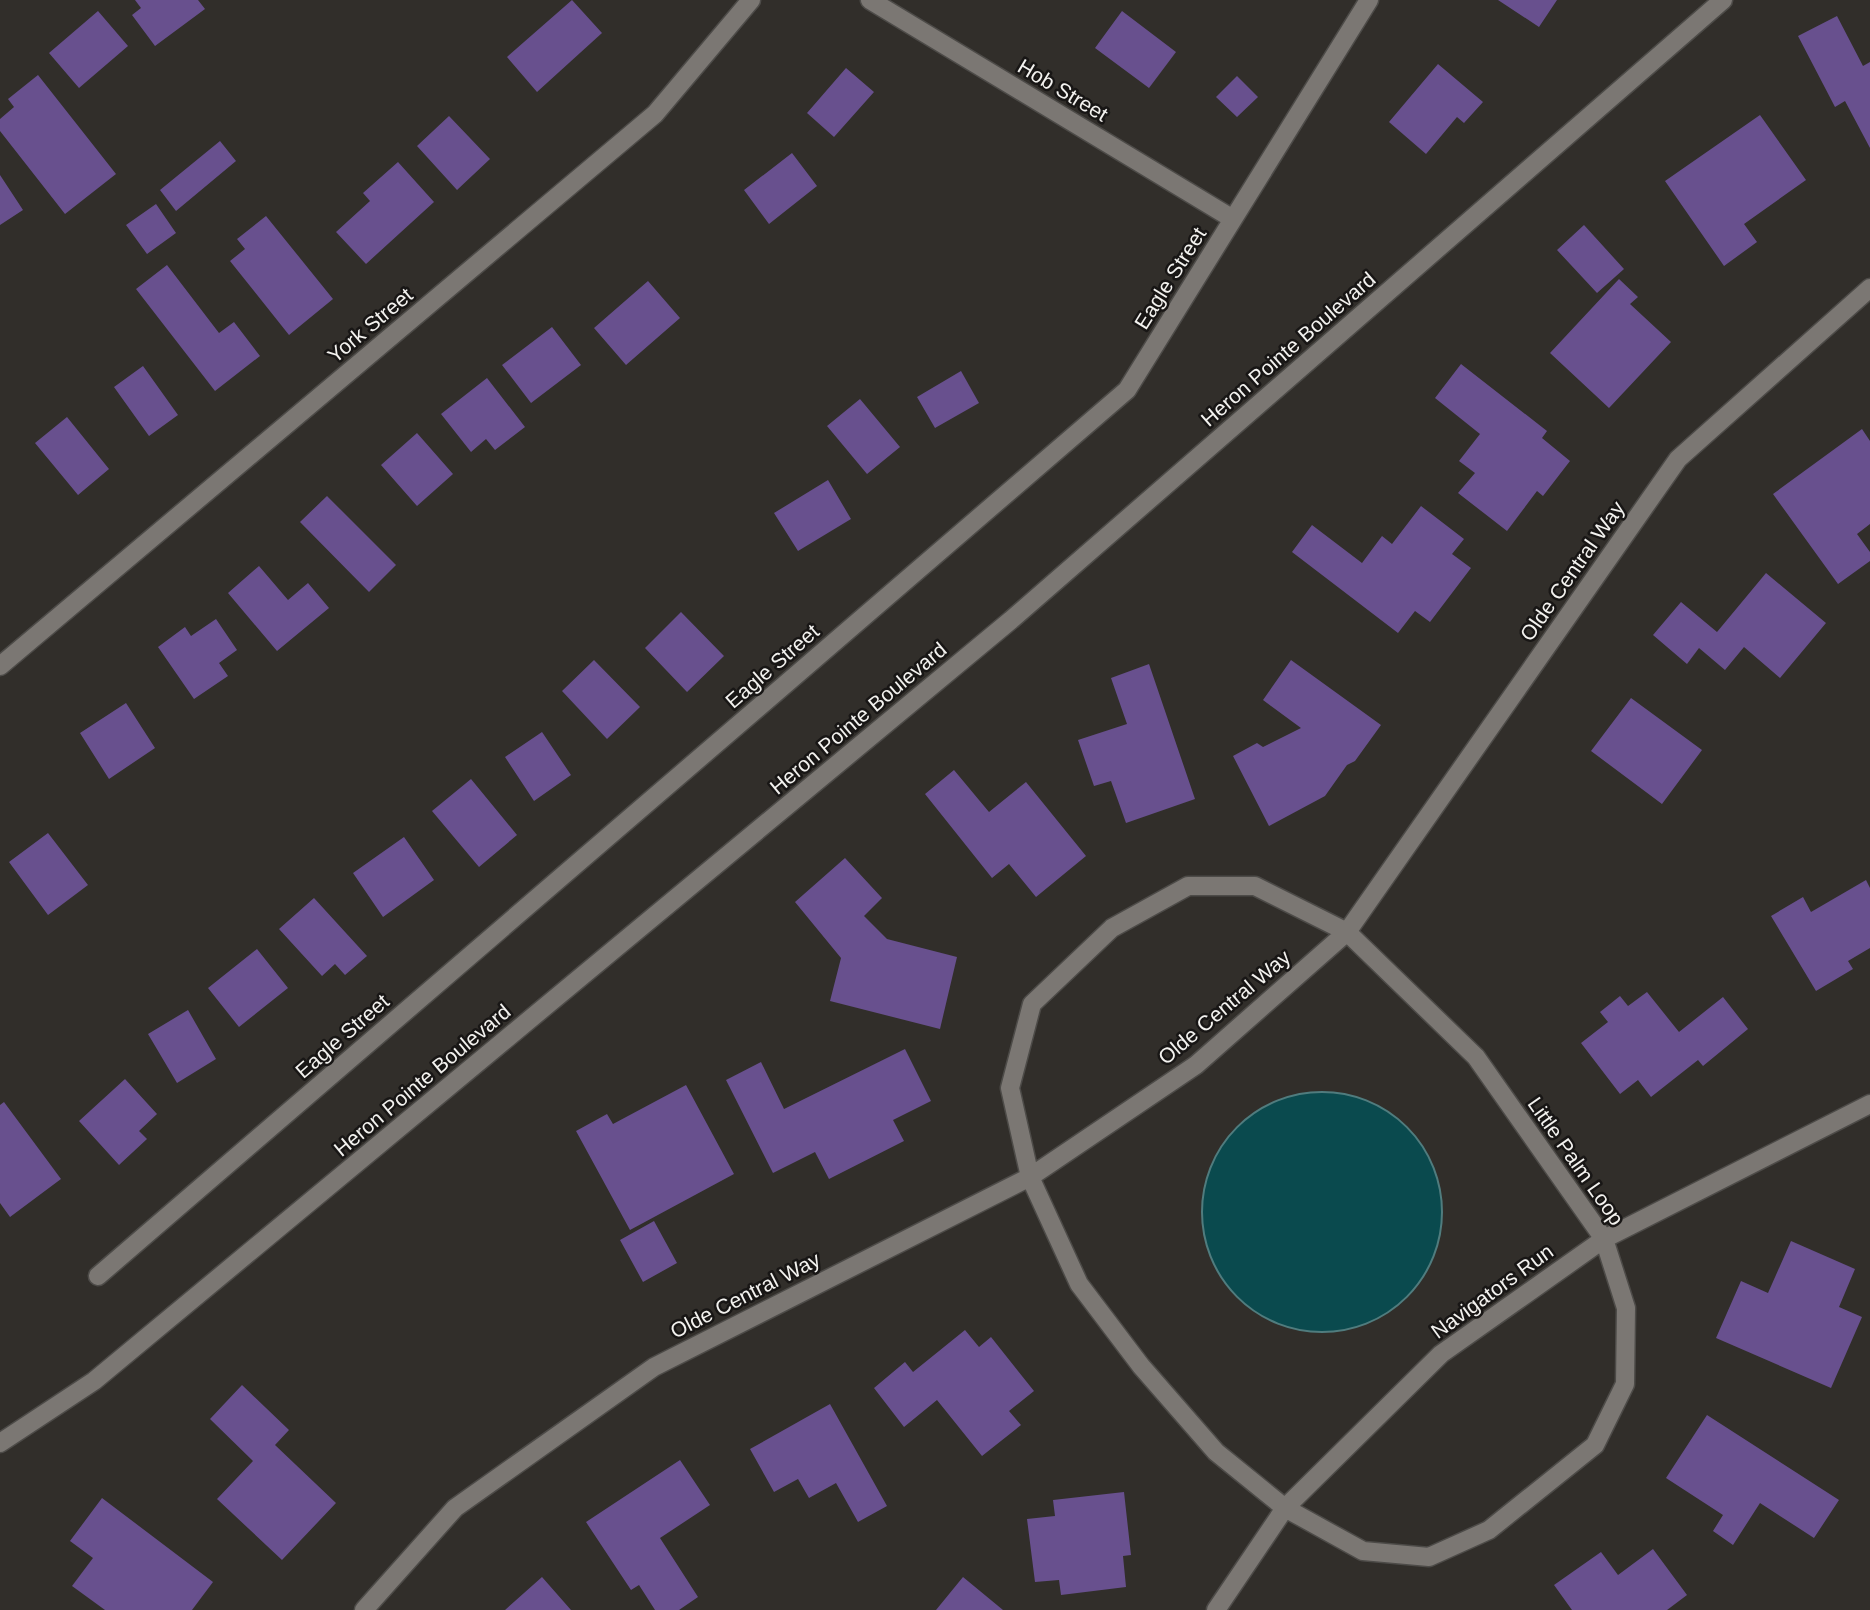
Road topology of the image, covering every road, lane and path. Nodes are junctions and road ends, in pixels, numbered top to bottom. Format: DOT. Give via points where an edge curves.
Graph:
graph roads {
  1 [pos="751,0"];
  2 [pos="870,0"];
  3 [pos="1369,0"];
  4 [pos="1723,0"];
  5 [pos="1233,219"];
  6 [pos="1870,288"];
  7 [pos="0,666"];
  8 [pos="1347,932"];
  9 [pos="1870,1104"];
  10 [pos="1030,1177"];
  11 [pos="1604,1239"];
  12 [pos="98,1276"];
  13 [pos="0,1443"];
  14 [pos="1285,1508"];
  15 [pos="364,1610"];
  16 [pos="1216,1610"];
  1 -- 7 [label="street, York Street" via="655,114"];
  2 -- 5 [label="street, Hob Street"];
  3 -- 5 [label="street, Eagle Street"];
  4 -- 13 [label="street, Heron Pointe Boulevard" via="1012,620 94,1381"];
  5 -- 12 [label="street, Eagle Street" via="1127,390"];
  6 -- 8 [label="street, Olde Central Way" via="1678,459"];
  8 -- 10 [label="street, Olde Central Way" via="1196,1065"];
  8 -- 10 [label="street, Little Palm Loop" via="1255,886 1188,886 1112,928 1032,1003 1010,1088"];
  8 -- 11 [label="street, Little Palm Loop" via="1476,1057"];
  9 -- 11 [label="street, Navigators Run"];
  10 -- 14 [label="street, Little Palm Loop" via="1079,1284 1142,1366 1216,1452"];
  10 -- 15 [label="street, Olde Central Way" via="654,1367 455,1508"];
  11 -- 14 [label="street, Navigators Run" via="1441,1354"];
  11 -- 14 [label="street, Little Palm Loop" via="1626,1308 1625,1384 1595,1445 1489,1530 1429,1557 1363,1551"];
  14 -- 16 [label="street, Navigators Run"];
}
